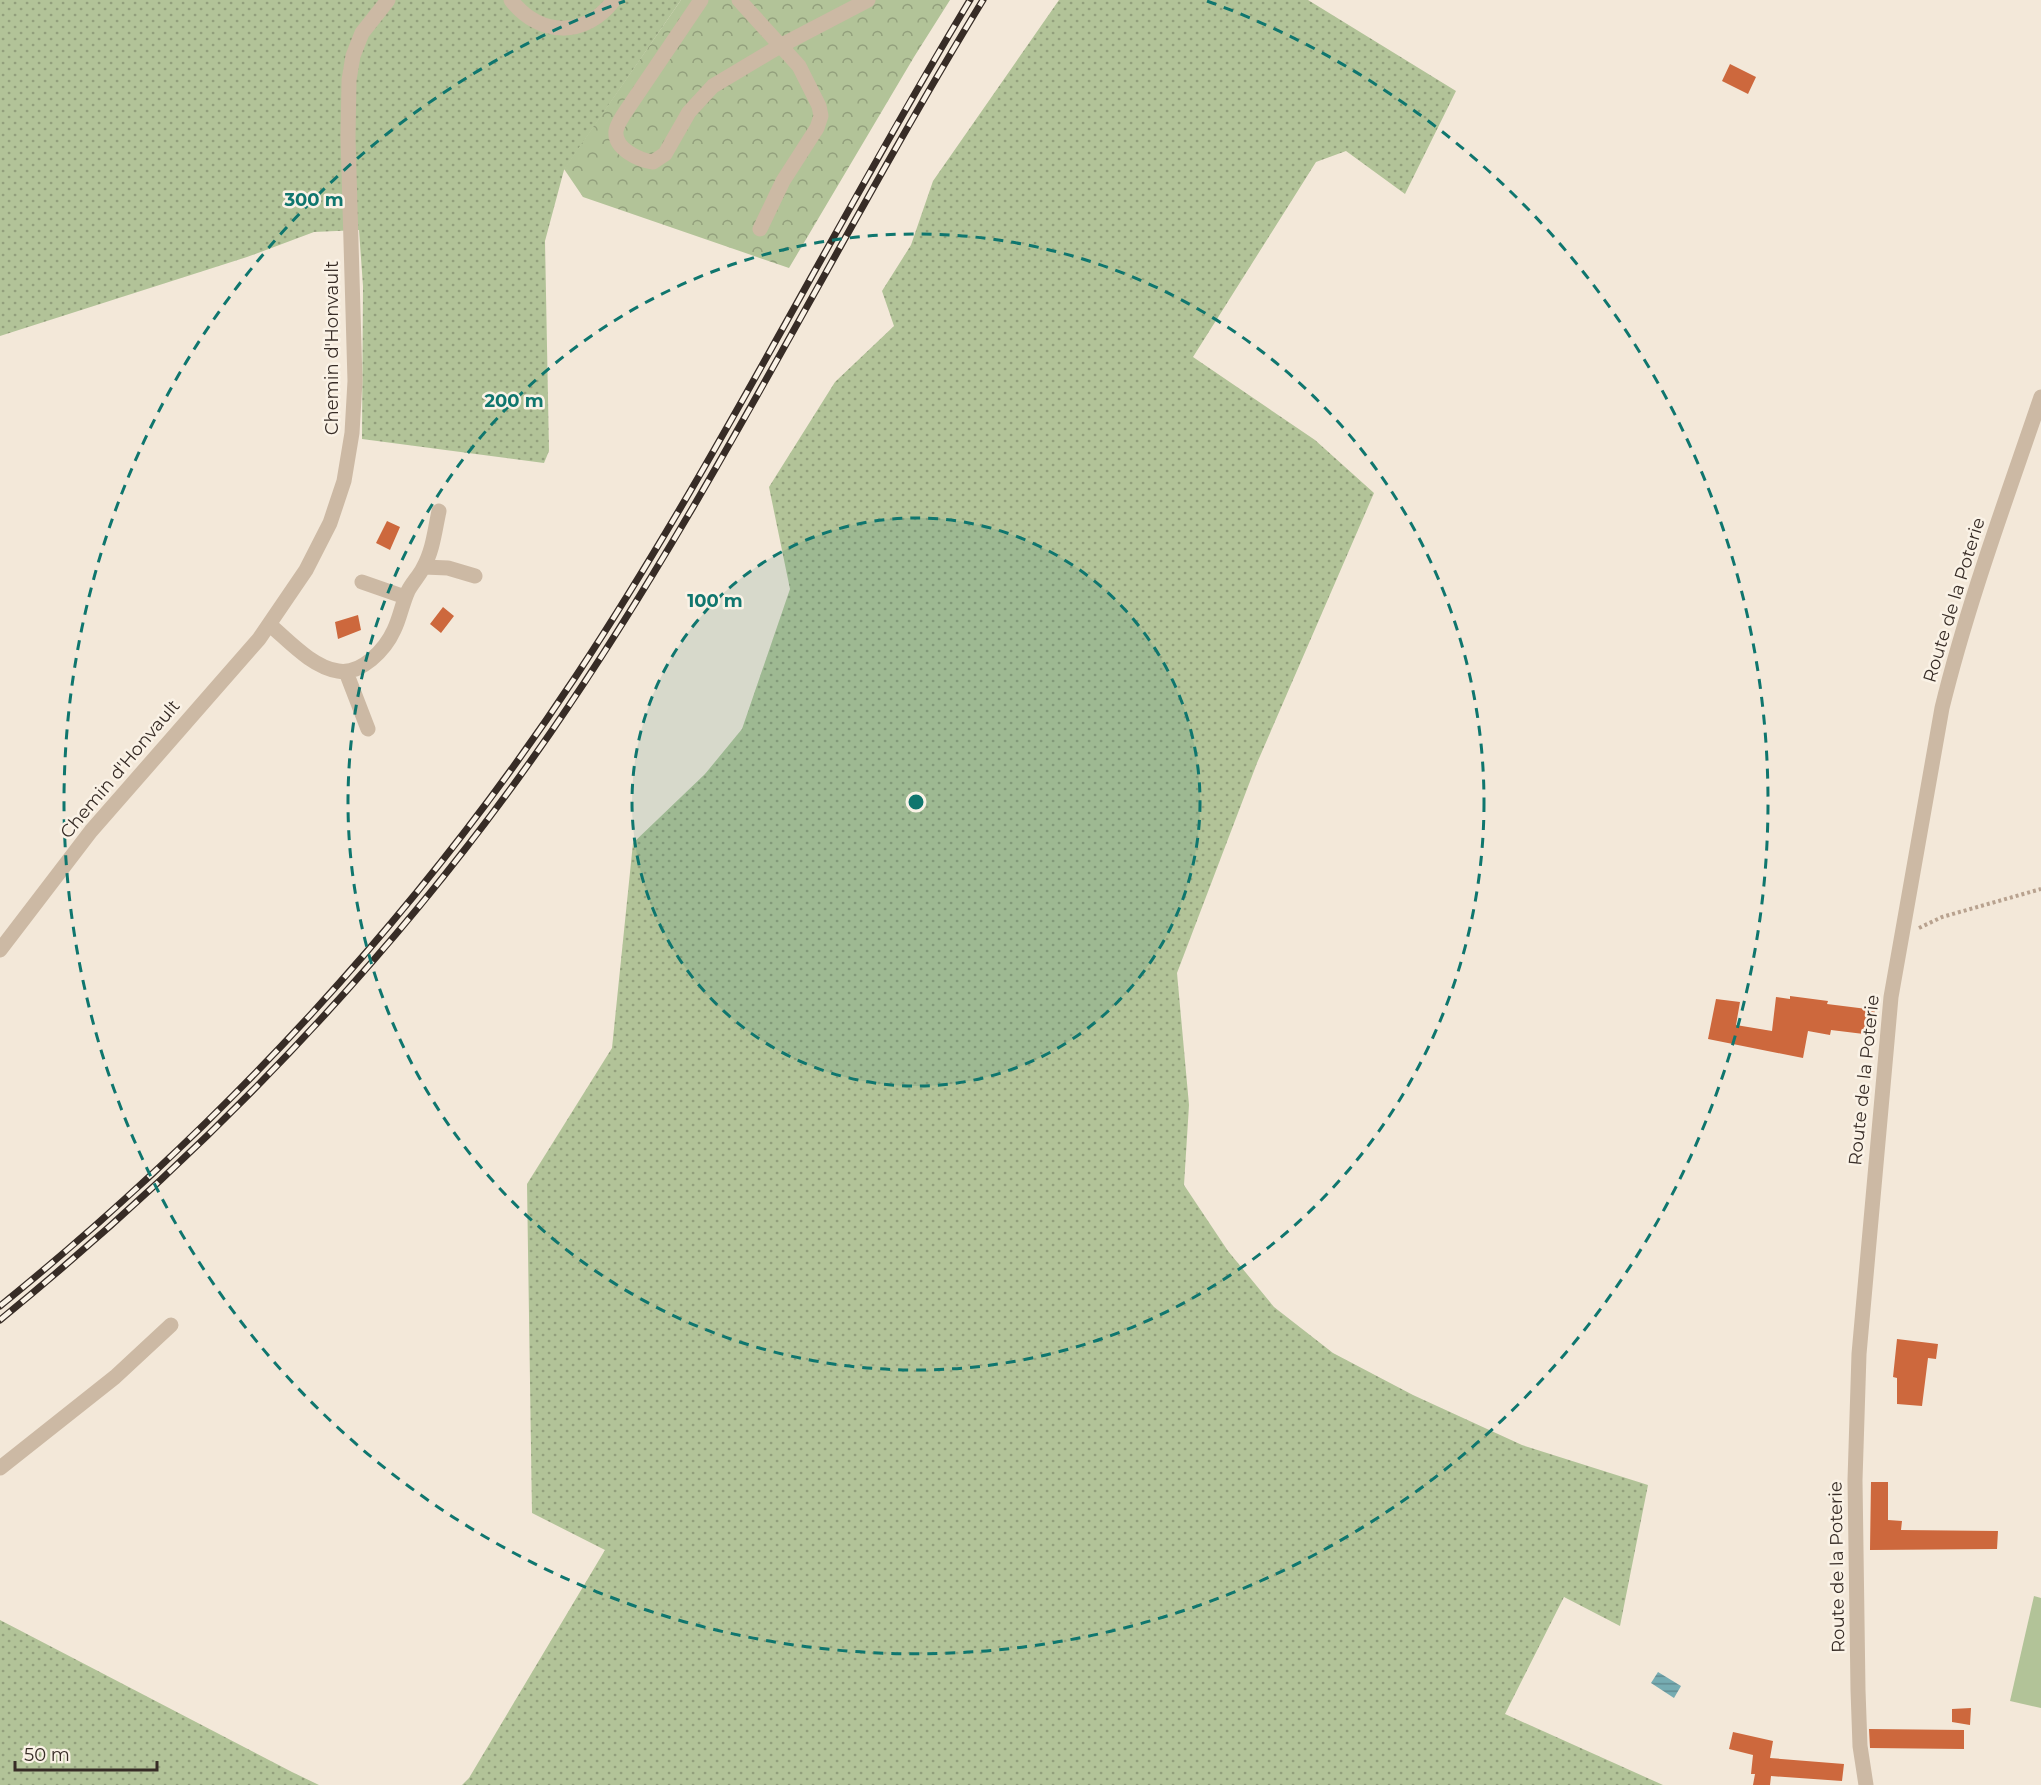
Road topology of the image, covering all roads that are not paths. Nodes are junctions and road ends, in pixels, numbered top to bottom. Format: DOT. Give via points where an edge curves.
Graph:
graph roads {
  1 [pos="388,0"];
  2 [pos="511,0"];
  3 [pos="614,0"];
  4 [pos="701,0"];
  5 [pos="739,0"];
  6 [pos="868,0"];
  7 [pos="780,46"];
  8 [pos="760,229"];
  9 [pos="2041,397"];
  10 [pos="439,511"];
  11 [pos="424,567"];
  12 [pos="475,576"];
  13 [pos="362,582"];
  14 [pos="405,597"];
  15 [pos="270,626"];
  16 [pos="346,672"];
  17 [pos="368,729"];
  18 [pos="0,950"];
  19 [pos="171,1325"];
  20 [pos="0,1468"];
  21 [pos="1866,1785"];
  1 -- 15 [label="street, Chemin d'Honvault" via="362,33 353,56 350,80 348,147 355,381 348,464 318,549"];
  2 -- 3 [label="street" via="537,22 563,28 590,23"];
  4 -- 7 [label="street" via="616,128 622,147 636,157 659,160 704,95"];
  5 -- 7 [label="street"];
  6 -- 7 [label="street"];
  7 -- 8 [label="street" via="803,74 821,116"];
  9 -- 21 [label="street, Route de la Poterie" via="1954,658 1901,936 1888,1027 1858,1371 1858,1700"];
  10 -- 11 [label="street"];
  11 -- 12 [label="street" via="448,568"];
  11 -- 14 [label="street"];
  13 -- 14 [label="street"];
  14 -- 16 [label="street" via="388,640 368,661"];
  15 -- 16 [label="street" via="319,664"];
  15 -- 18 [label="street, Chemin d'Honvault" via="91,831"];
  16 -- 17 [label="street"];
  19 -- 20 [label="street" via="110,1381"];
}
